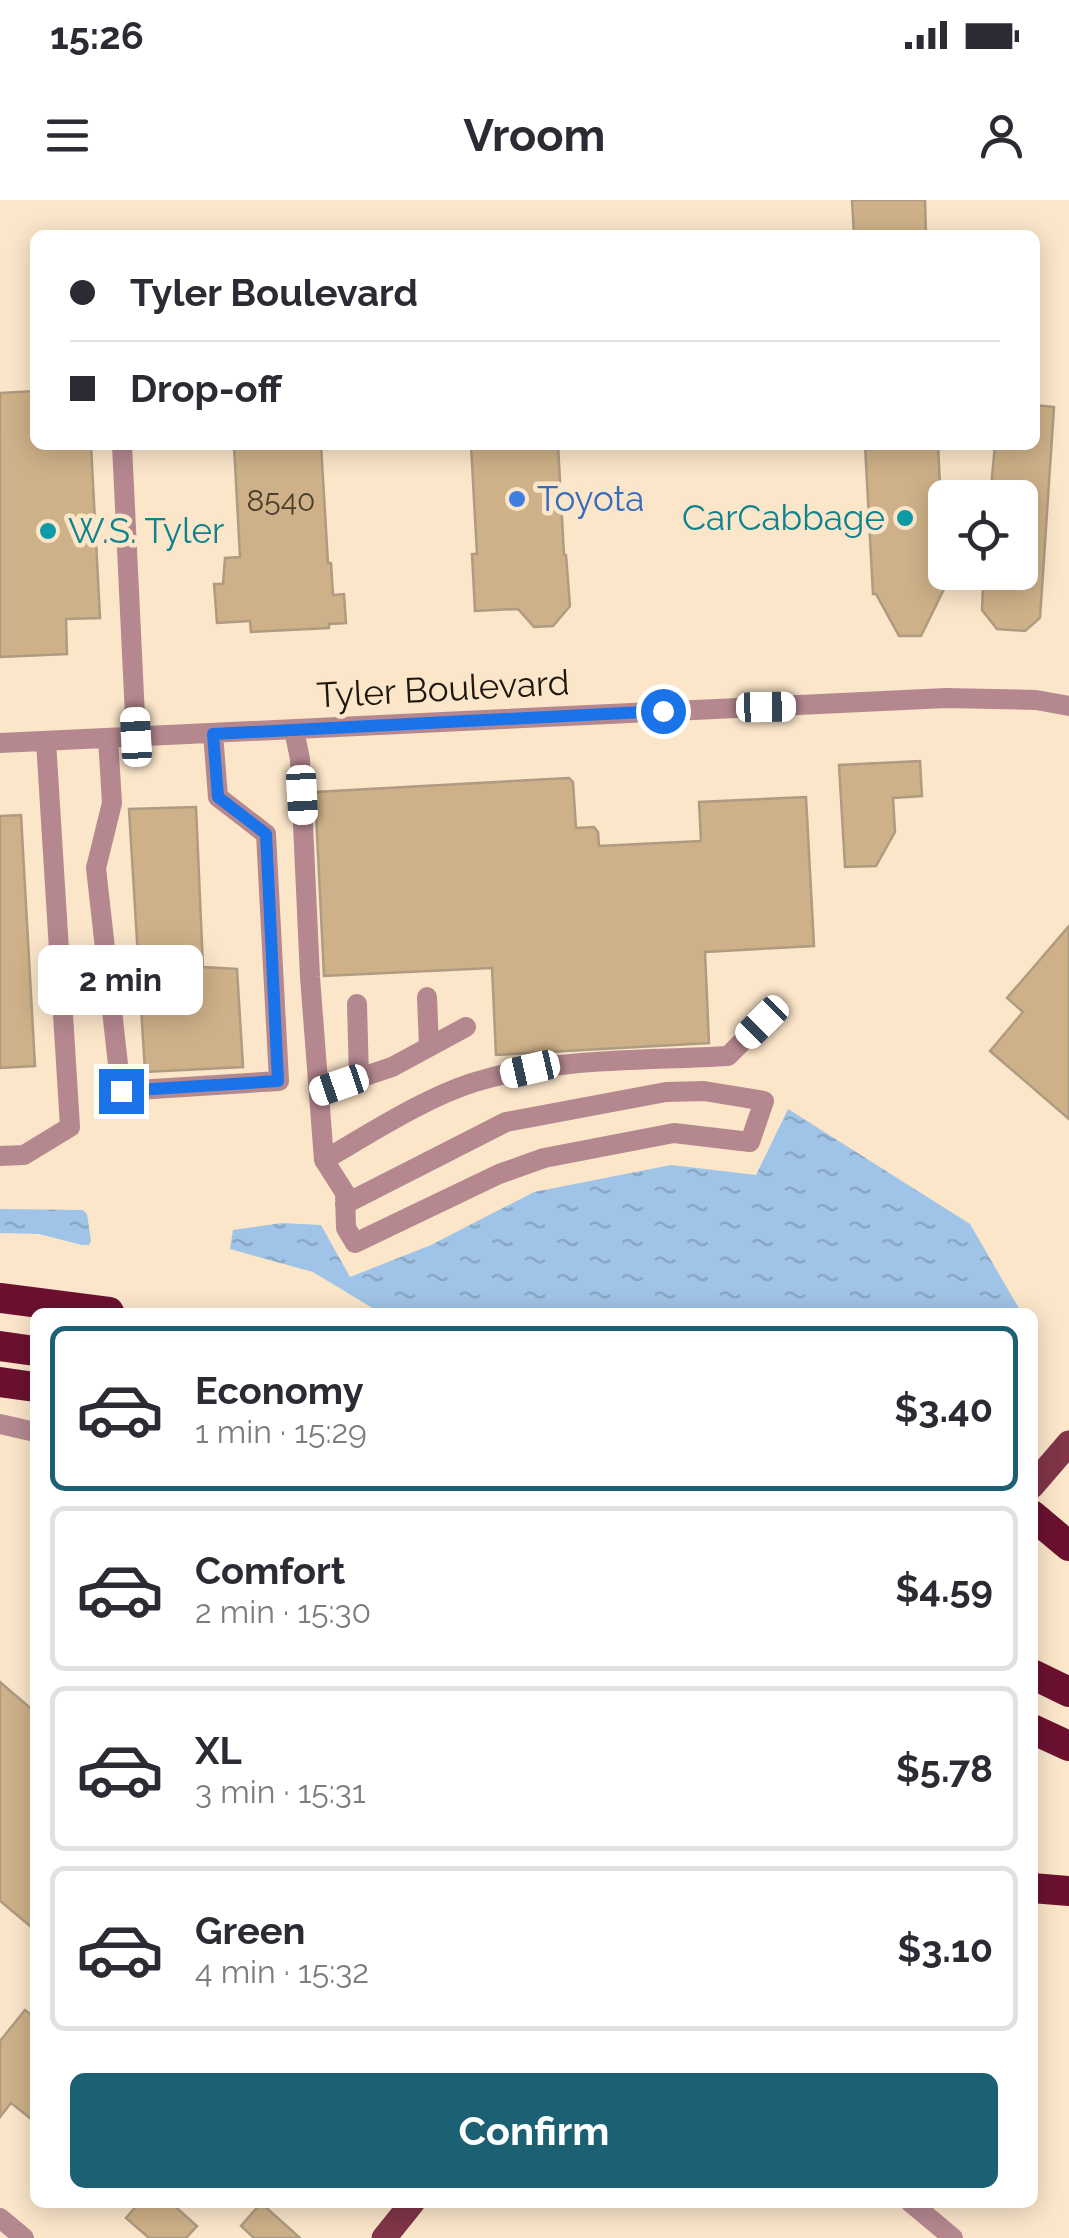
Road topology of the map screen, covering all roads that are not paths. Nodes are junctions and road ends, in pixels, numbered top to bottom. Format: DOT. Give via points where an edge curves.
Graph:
graph roads {
  1 [pos="122,450"];
  2 [pos="1069,706"];
  3 [pos="294,730"];
  4 [pos="213,734"];
  5 [pos="136,737"];
  6 [pos="108,738"];
  7 [pos="46,741"];
  8 [pos="0,743"];
  9 [pos="426,996"];
  10 [pos="357,1004"];
  11 [pos="762,1022"];
  12 [pos="466,1027"];
  13 [pos="428,1047"];
  14 [pos="359,1078"];
  15 [pos="319,1092"];
  16 [pos="0,1156"];
  17 [pos="324,1160"];
  18 [pos="346,1204"];
  19 [pos="0,1298"];
  20 [pos="78,1308"];
  21 [pos="0,1346"];
  22 [pos="30,1350"];
  23 [pos="0,1382"];
  24 [pos="30,1385"];
  25 [pos="0,1424"];
  26 [pos="30,1431"];
  27 [pos="1069,1442"];
  28 [pos="1038,1479"];
  29 [pos="1038,1520"];
  30 [pos="1069,1546"];
  31 [pos="1038,1677"];
  32 [pos="1069,1692"];
  33 [pos="1038,1731"];
  34 [pos="1069,1746"];
  35 [pos="1038,1888"];
  36 [pos="1069,1891"];
  37 [pos="408,2208"];
  38 [pos="917,2208"];
  39 [pos="0,2218"];
  40 [pos="24,2238"];
  41 [pos="384,2238"];
  42 [pos="953,2238"];
  1 -- 5 [label="street"];
  2 -- 3 [label="street, Tyler Boulevard" via="946,698"];
  3 -- 4 [label="street, Tyler Boulevard"];
  3 -- 15 [label="street"];
  4 -- 5 [label="street, Tyler Boulevard"];
  4 -- 6 [label="street" via="218,797 266,834 278,1081 121,1091 96,868 112,803"];
  5 -- 6 [label="street, Tyler Boulevard"];
  6 -- 7 [label="street, Tyler Boulevard"];
  7 -- 8 [label="street, Tyler Boulevard"];
  7 -- 16 [label="street" via="70,1127 24,1155"];
  9 -- 13 [label="street"];
  10 -- 14 [label="street"];
  11 -- 17 [label="street" via="728,1056 587,1063 472,1082"];
  12 -- 13 [label="street"];
  13 -- 14 [label="street"];
  14 -- 15 [label="street"];
  15 -- 17 [label="street"];
  17 -- 18 [label="street"];
  18 -- 18 [label="street" via="346,1228 355,1243 544,1158 674,1133 750,1142 764,1101 666,1092 506,1122"];
  19 -- 20 [label="highway"];
  21 -- 22 [label="highway"];
  23 -- 24 [label="highway"];
  25 -- 26 [label="street"];
  27 -- 28 [label="main road"];
  29 -- 30 [label="highway"];
  31 -- 32 [label="highway"];
  33 -- 34 [label="highway"];
  35 -- 36 [label="highway"];
  37 -- 41 [label="main road"];
  38 -- 42 [label="street"];
  39 -- 40 [label="street"];
}
